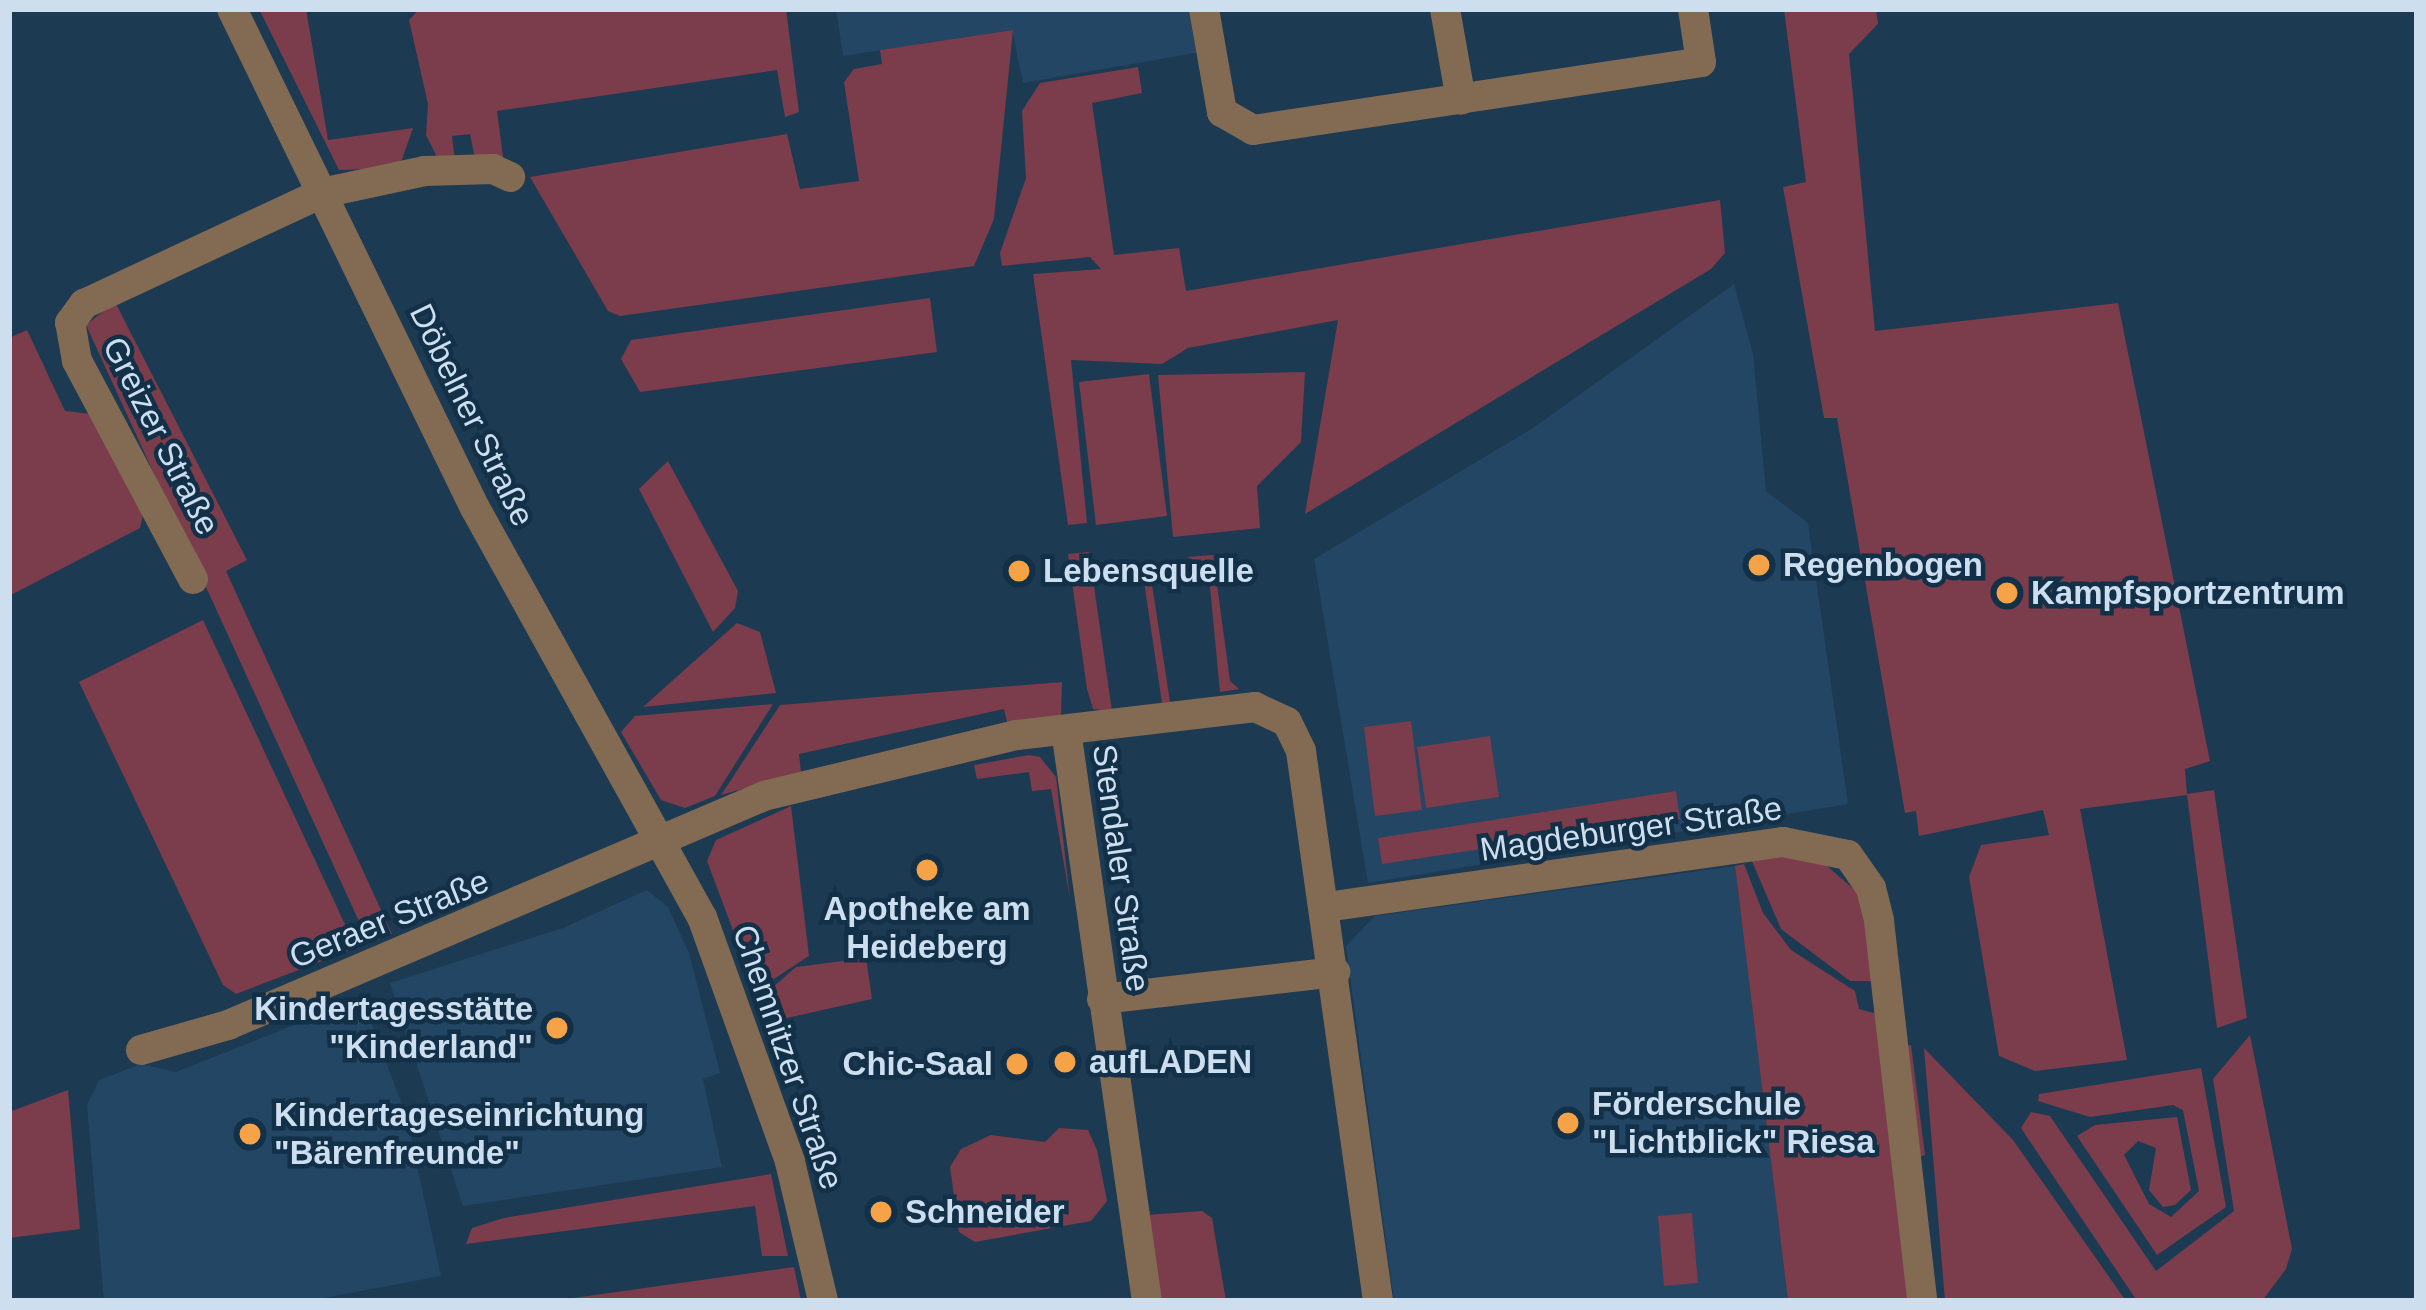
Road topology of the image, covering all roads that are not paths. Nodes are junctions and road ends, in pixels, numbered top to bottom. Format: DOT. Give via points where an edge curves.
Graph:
graph roads {
  1 [pos="232,9"];
  2 [pos="1204,9"];
  3 [pos="1444,9"];
  4 [pos="1693,9"];
  5 [pos="1461,100"];
  6 [pos="509,177"];
  7 [pos="322,193"];
  8 [pos="193,579"];
  9 [pos="1074,729"];
  10 [pos="662,845"];
  11 [pos="1326,907"];
  12 [pos="1335,972"];
  13 [pos="1102,1000"];
  14 [pos="141,1050"];
  15 [pos="824,1301"];
  16 [pos="1147,1301"];
  17 [pos="1378,1301"];
  18 [pos="1922,1301"];
  1 -- 7 [label="street, Döbelner Straße"];
  2 -- 5 [label="street" via="1222,112 1240,127"];
  3 -- 5 [label="street"];
  4 -- 5 [label="street" via="1701,62"];
  6 -- 7 [label="street, Greizer Straße" via="425,171"];
  7 -- 8 [label="street, Greizer Straße" via="84,304 70,323 76,361"];
  7 -- 10 [label="street, Döbelner Straße" via="475,508"];
  9 -- 10 [label="street, Stendaler Straße" via="808,782 724,811"];
  9 -- 11 [label="street" via="1272,711 1301,751"];
  9 -- 13 [label="street, Stendaler Straße"];
  10 -- 14 [label="street, Geraer Straße" via="206,1033"];
  10 -- 15 [label="street, Chemnitzer Straße" via="721,961 790,1162"];
  11 -- 12 [label="street"];
  11 -- 18 [label="street, Magdeburger Straße" via="1783,842 1849,855 1879,921"];
  12 -- 13 [label="street"];
  12 -- 17 [label="street"];
  13 -- 16 [label="street, Stendaler Straße"];
}
